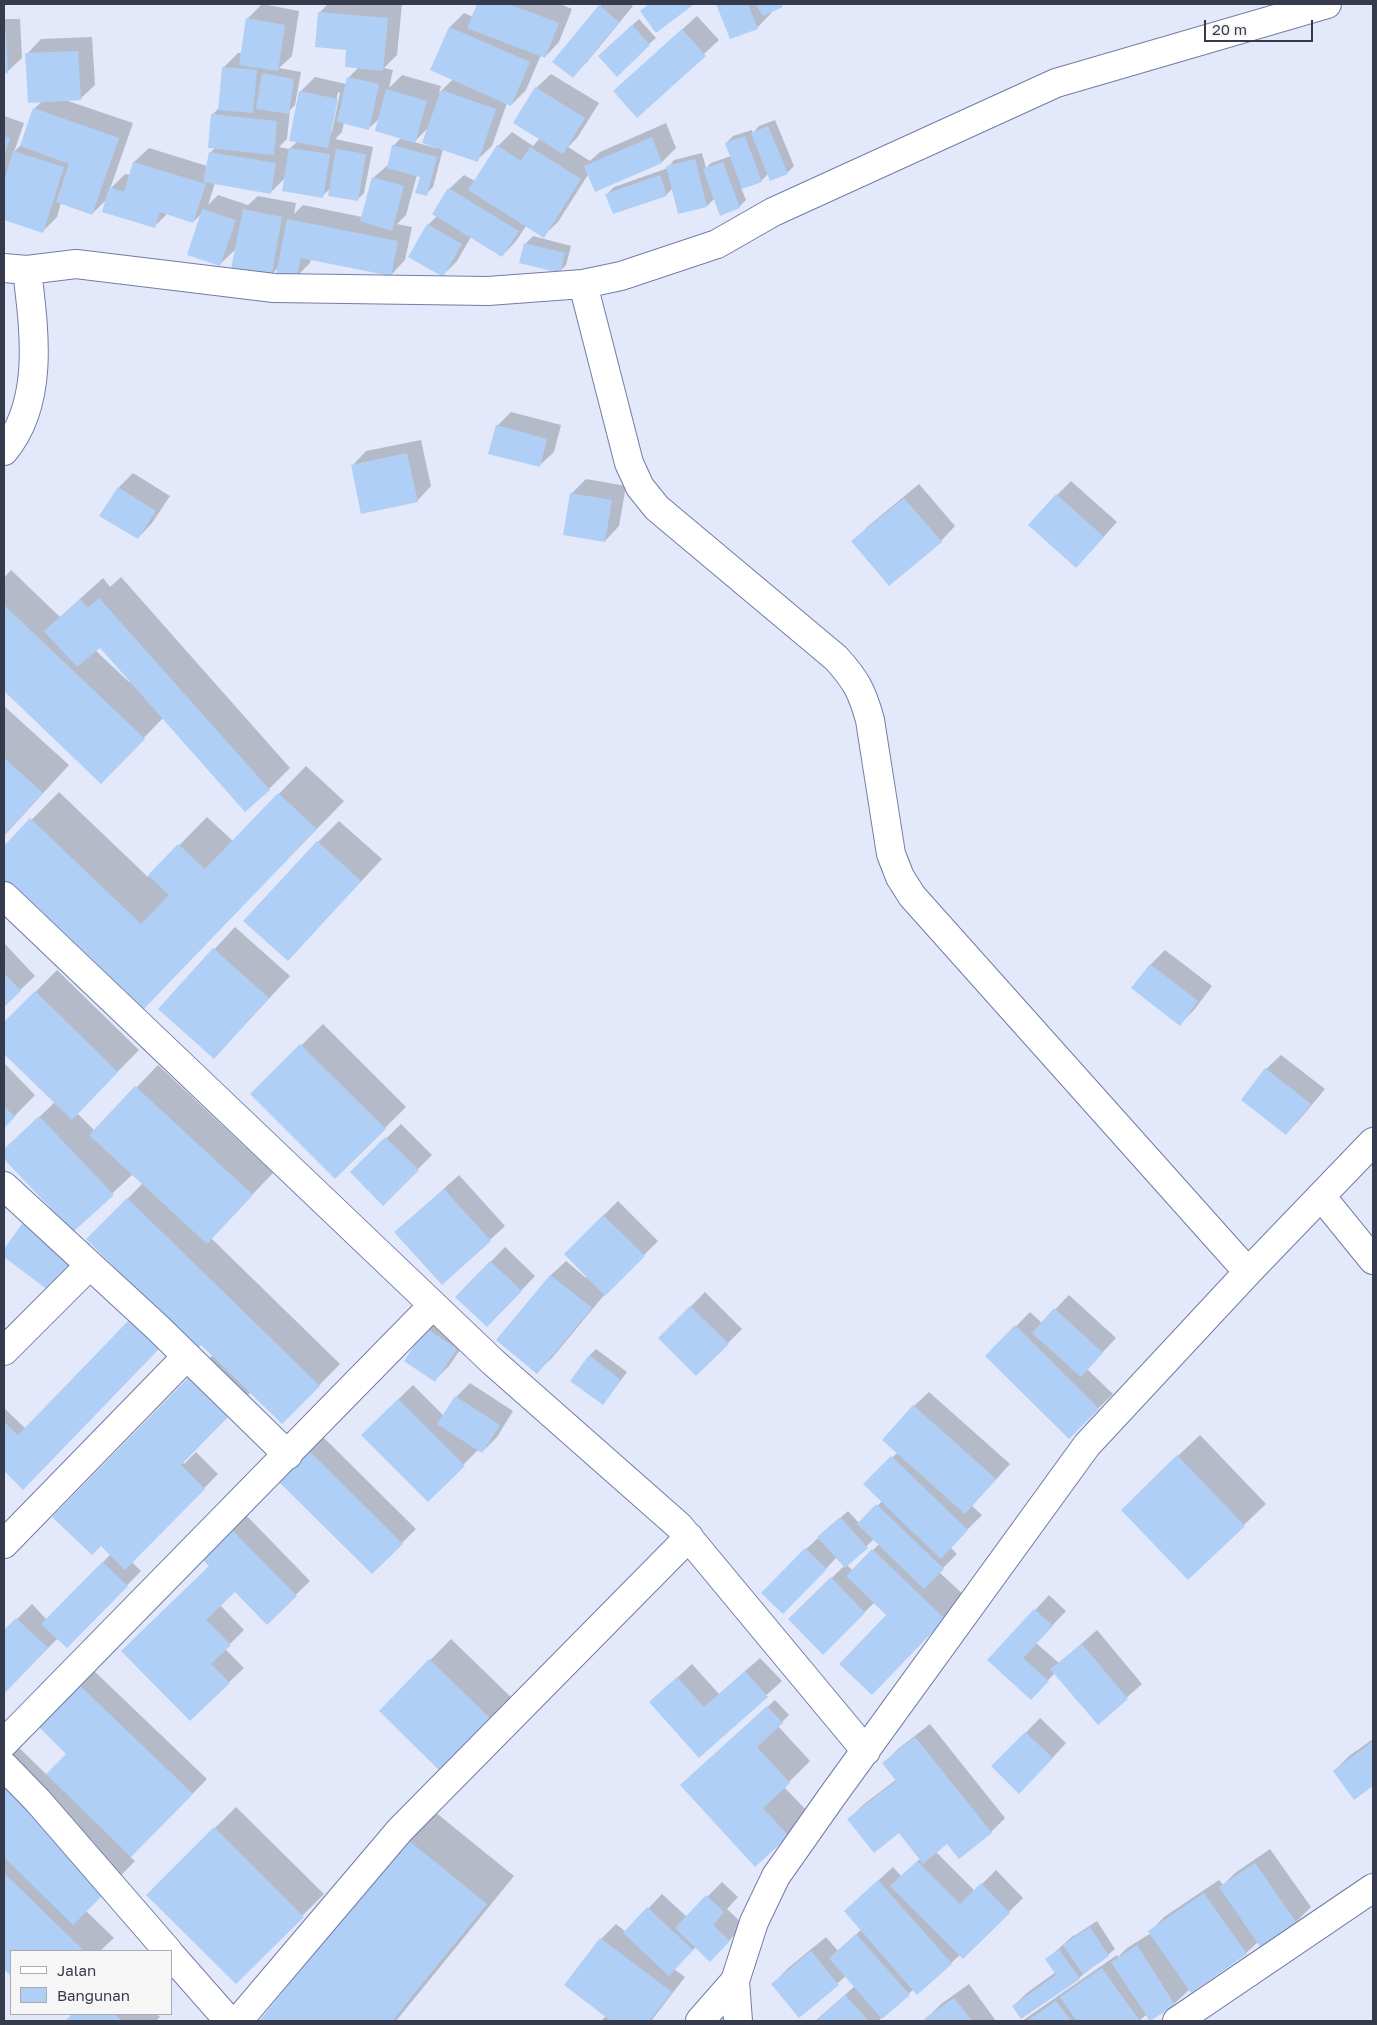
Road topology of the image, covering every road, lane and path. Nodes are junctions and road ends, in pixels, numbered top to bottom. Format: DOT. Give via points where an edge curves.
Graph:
graph roads {
  1 [pos="1327,4"];
  2 [pos="16,269"];
  3 [pos="583,284"];
  4 [pos="4,450"];
  5 [pos="4,896"];
  6 [pos="1373,1142"];
  7 [pos="4,1186"];
  8 [pos="1321,1196"];
  9 [pos="1373,1260"];
  10 [pos="89,1266"];
  11 [pos="1248,1272"];
  12 [pos="433,1305"];
  13 [pos="4,1351"];
  14 [pos="187,1356"];
  15 [pos="288,1455"];
  16 [pos="689,1537"];
  17 [pos="4,1544"];
  18 [pos="4,1743"];
  19 [pos="866,1751"];
  20 [pos="4,1766"];
  21 [pos="1373,1888"];
  22 [pos="167,1950"];
  23 [pos="172,1955"];
  24 [pos="735,1981"];
  25 [pos="229,2021"];
  26 [pos="238,2021"];
  27 [pos="700,2021"];
  28 [pos="738,2021"];
  29 [pos="1177,2021"];
  1 -- 3 [label="street" via="1056,83 773,212 716,244 620,276"];
  2 -- 3 [label="street" via="76,264 274,288 488,290"];
  2 -- 4 [label="street" via="34,326 33,370 26,411 12,441"];
  3 -- 11 [label="street" via="629,463 640,487 657,508 854,677 870,720 891,854 900,877 919,903"];
  5 -- 12 [label="street"];
  6 -- 8 [label="street"];
  7 -- 10 [label="street"];
  8 -- 9 [label="street"];
  8 -- 11 [label="street"];
  10 -- 13 [label="street"];
  10 -- 14 [label="street"];
  11 -- 19 [label="street" via="1087,1445"];
  12 -- 15 [label="street"];
  12 -- 16 [label="street"];
  14 -- 15 [label="street"];
  14 -- 17 [label="street"];
  15 -- 18 [label="street"];
  16 -- 19 [label="street"];
  16 -- 26 [label="street" via="400,1830"];
  19 -- 24 [label="street" via="776,1876 754,1922"];
  20 -- 22 [label="street"];
  21 -- 29 [label="street"];
  23 -- 25 [label="street"];
  24 -- 27 [label="street"];
  24 -- 28 [label="street"];
}
